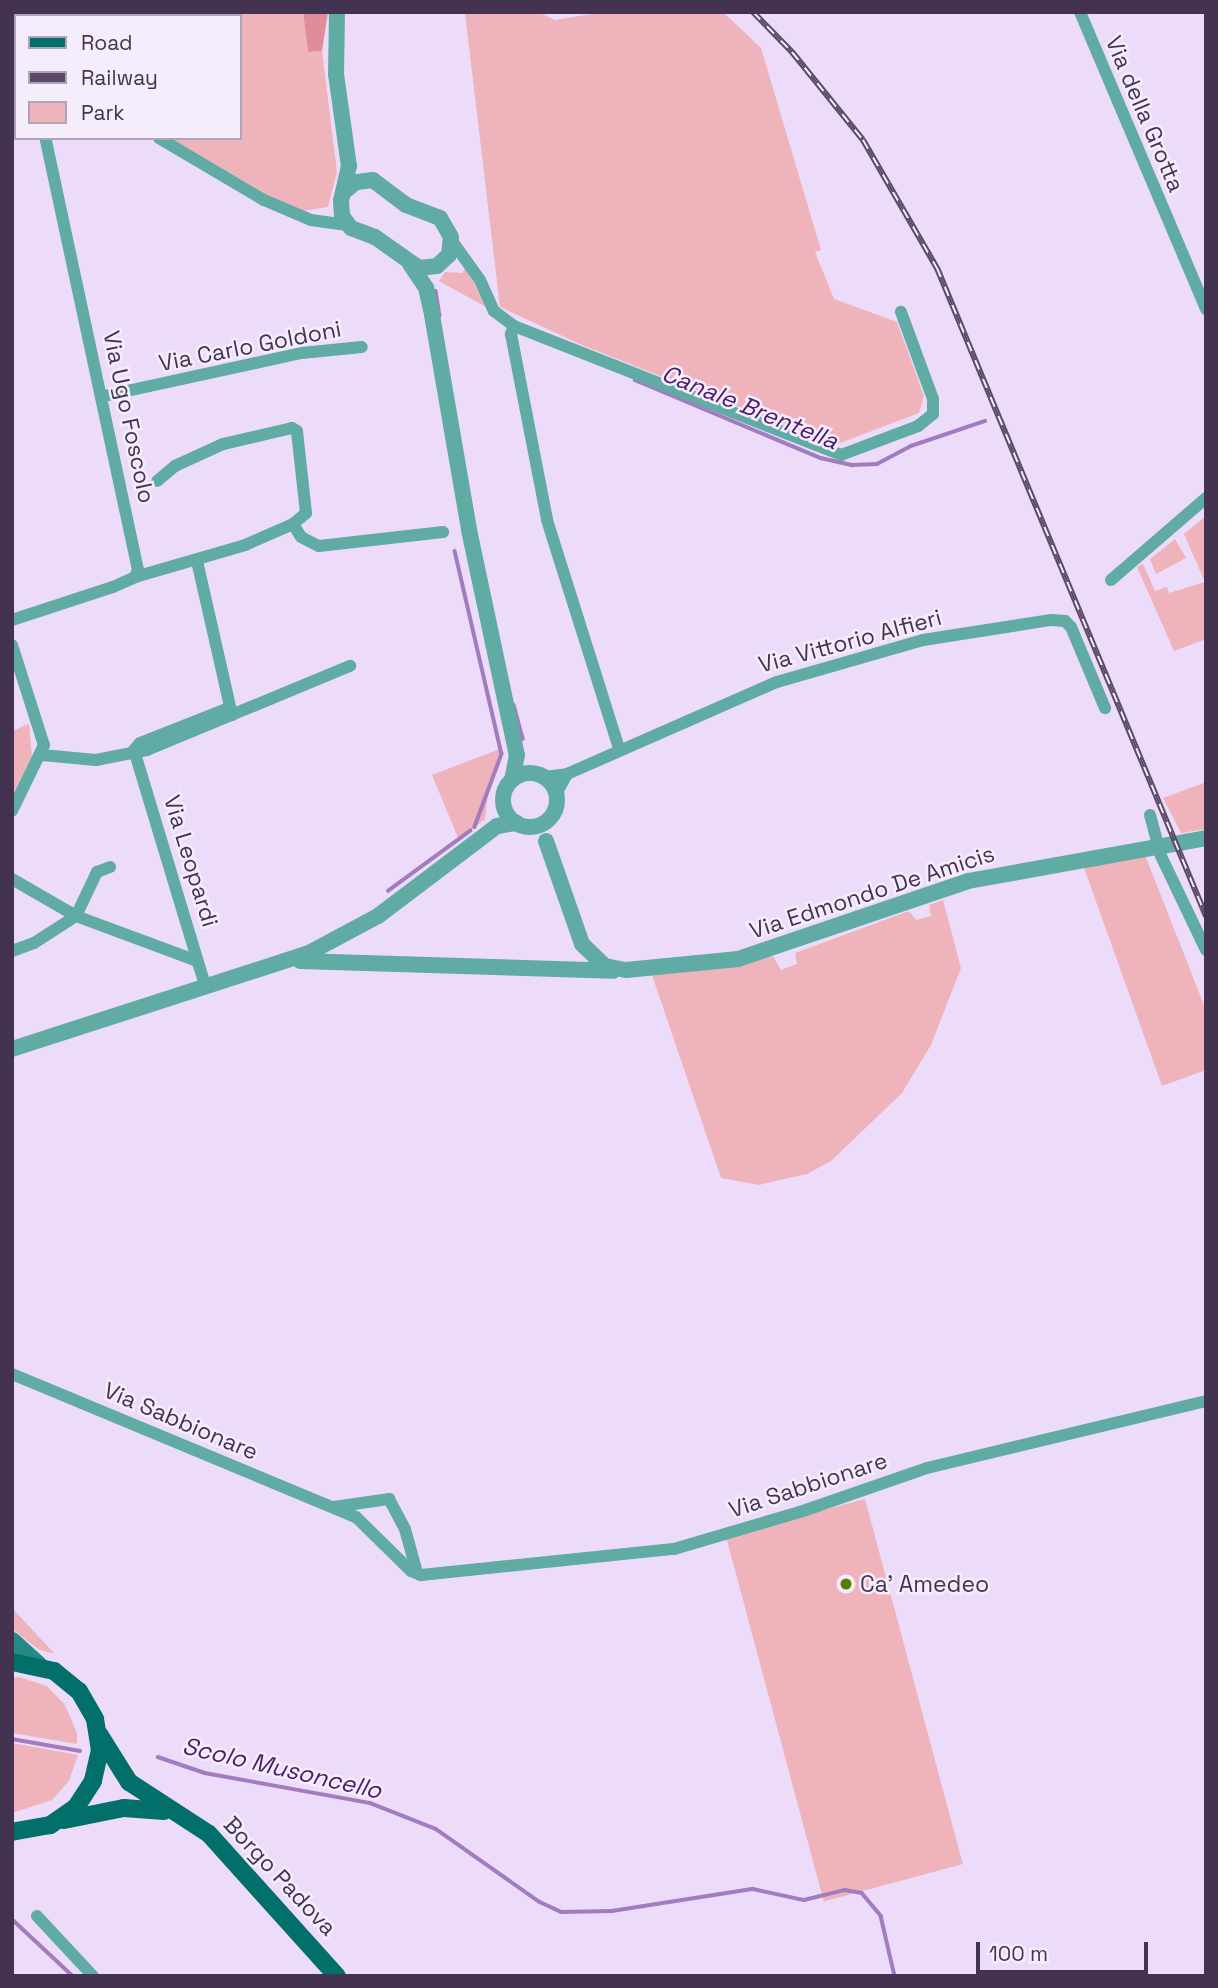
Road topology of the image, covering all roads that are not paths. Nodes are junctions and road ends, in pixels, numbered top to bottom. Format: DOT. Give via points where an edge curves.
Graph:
graph roads {
  1 [pos="337,12"];
  2 [pos="1080,12"];
  3 [pos="45,140"];
  4 [pos="162,140"];
  5 [pos="348,152"];
  6 [pos="369,179"];
  7 [pos="343,196"];
  8 [pos="317,220"];
  9 [pos="347,225"];
  10 [pos="452,242"];
  11 [pos="410,264"];
  12 [pos="465,264"];
  13 [pos="437,265"];
  14 [pos="426,288"];
  15 [pos="1206,309"];
  16 [pos="901,312"];
  17 [pos="514,326"];
  18 [pos="362,347"];
  19 [pos="104,396"];
  20 [pos="157,481"];
  21 [pos="1206,498"];
  22 [pos="293,524"];
  23 [pos="443,532"];
  24 [pos="197,561"];
  25 [pos="135,577"];
  26 [pos="1111,580"];
  27 [pos="12,620"];
  28 [pos="12,645"];
  29 [pos="350,666"];
  30 [pos="1105,708"];
  31 [pos="231,712"];
  32 [pos="619,748"];
  33 [pos="134,750"];
  34 [pos="42,755"];
  35 [pos="517,755"];
  36 [pos="567,774"];
  37 [pos="541,775"];
  38 [pos="512,780"];
  39 [pos="556,794"];
  40 [pos="503,802"];
  41 [pos="12,811"];
  42 [pos="1150,815"];
  43 [pos="549,819"];
  44 [pos="522,825"];
  45 [pos="497,826"];
  46 [pos="1206,838"];
  47 [pos="546,841"];
  48 [pos="1158,846"];
  49 [pos="110,867"];
  50 [pos="12,879"];
  51 [pos="568,902"];
  52 [pos="76,916"];
  53 [pos="347,934"];
  54 [pos="579,941"];
  55 [pos="1206,950"];
  56 [pos="12,951"];
  57 [pos="197,961"];
  58 [pos="365,961"];
  59 [pos="280,963"];
  60 [pos="558,969"];
  61 [pos="631,970"];
  62 [pos="205,985"];
  63 [pos="12,1049"];
  64 [pos="12,1374"];
  65 [pos="1206,1401"];
  66 [pos="334,1507"];
  67 [pos="417,1573"];
  68 [pos="12,1641"];
  69 [pos="12,1662"];
  70 [pos="39,1665"];
  71 [pos="99,1734"];
  72 [pos="181,1815"];
  73 [pos="50,1825"];
  74 [pos="12,1832"];
  75 [pos="37,1916"];
  76 [pos="93,1976"];
  77 [pos="337,1976"];
  1 -- 5 [label="street" via="336,74"];
  2 -- 15 [label="street, Via della Grotta"];
  3 -- 19 [label="street, Via Ugo Foscolo"];
  4 -- 8 [label="street" via="264,200"];
  5 -- 6 [label="street"];
  5 -- 7 [label="street"];
  6 -- 7 [label="street"];
  6 -- 10 [label="street" via="383,184 406,205 440,218 448,225"];
  7 -- 8 [label="street"];
  7 -- 9 [label="street"];
  8 -- 9 [label="street"];
  9 -- 11 [label="street" via="384,243"];
  10 -- 12 [label="street"];
  10 -- 13 [label="street" via="449,255"];
  11 -- 13 [label="street" via="423,269"];
  11 -- 14 [label="street"];
  12 -- 13 [label="street"];
  12 -- 17 [label="street" via="480,280 494,310"];
  13 -- 14 [label="street"];
  14 -- 35 [label="street" via="469,530"];
  16 -- 17 [label="street" via="933,399 933,414 918,426 846,455"];
  17 -- 32 [label="street" via="511,334 547,520"];
  18 -- 19 [label="street, Via Carlo Goldoni" via="302,353"];
  19 -- 25 [label="street, Via Ugo Foscolo" via="138,563"];
  20 -- 22 [label="street" via="175,466 223,444 292,428 297,431 306,513"];
  21 -- 26 [label="street"];
  22 -- 23 [label="street" via="301,537 319,546"];
  22 -- 24 [label="street"];
  24 -- 25 [label="street"];
  24 -- 31 [label="street"];
  25 -- 27 [label="street"];
  28 -- 34 [label="street" via="44,736"];
  29 -- 31 [label="street" via="316,684"];
  30 -- 32 [label="street, Via Vittorio Alfieri" via="1071,627 1065,621 1051,620 923,640 777,682"];
  31 -- 33 [label="street" via="147,750"];
  32 -- 36 [label="street, Via Vittorio Alfieri"];
  33 -- 34 [label="street" via="96,760"];
  33 -- 57 [label="street, Via Leopardi"];
  34 -- 41 [label="street"];
  35 -- 37 [label="street"];
  35 -- 38 [label="street"];
  36 -- 37 [label="street, Via Vittorio Alfieri"];
  36 -- 39 [label="street"];
  37 -- 38 [label="street"];
  37 -- 39 [label="street"];
  38 -- 40 [label="street"];
  39 -- 43 [label="street"];
  40 -- 44 [label="street"];
  40 -- 45 [label="street"];
  42 -- 48 [label="street"];
  43 -- 44 [label="street"];
  43 -- 47 [label="street"];
  44 -- 45 [label="street"];
  44 -- 47 [label="street"];
  45 -- 53 [label="street"];
  46 -- 48 [label="street, Via Edmondo De Amicis"];
  47 -- 51 [label="street"];
  48 -- 55 [label="street"];
  48 -- 61 [label="street, Via Edmondo De Amicis" via="953,885 749,957 702,966"];
  49 -- 52 [label="street" via="97,872"];
  50 -- 52 [label="street"];
  51 -- 54 [label="street"];
  51 -- 61 [label="street" via="594,949 616,966"];
  52 -- 56 [label="street"];
  52 -- 57 [label="street"];
  53 -- 58 [label="street" via="345,953"];
  53 -- 59 [label="street, Via Edmondo De Amicis"];
  54 -- 60 [label="street" via="574,961"];
  54 -- 61 [label="street" via="605,966"];
  57 -- 62 [label="street, Via Leopardi"];
  58 -- 59 [label="street, Via Edmondo De Amicis"];
  58 -- 60 [label="street, Via Edmondo De Amicis"];
  59 -- 62 [label="street, Via Edmondo De Amicis"];
  60 -- 61 [label="street, Via Edmondo De Amicis"];
  62 -- 63 [label="street, Via Edmondo De Amicis"];
  64 -- 66 [label="street, Via Sabbionare"];
  65 -- 67 [label="street, Via Sabbionare" via="927,1468 674,1549"];
  66 -- 67 [label="street, Via Sabbionare" via="356,1517"];
  66 -- 67 [label="street" via="374,1497 389,1499 405,1529"];
  68 -- 70 [label="main road"];
  69 -- 70 [label="main road"];
  70 -- 71 [label="main road, Borgo Padova" via="79,1691"];
  71 -- 72 [label="main road, Borgo Padova" via="129,1782"];
  71 -- 73 [label="main road" via="93,1781 76,1807"];
  72 -- 73 [label="main road" via="124,1808"];
  72 -- 77 [label="main road, Borgo Padova" via="219,1844"];
  73 -- 74 [label="main road"];
  75 -- 76 [label="street"];
}
